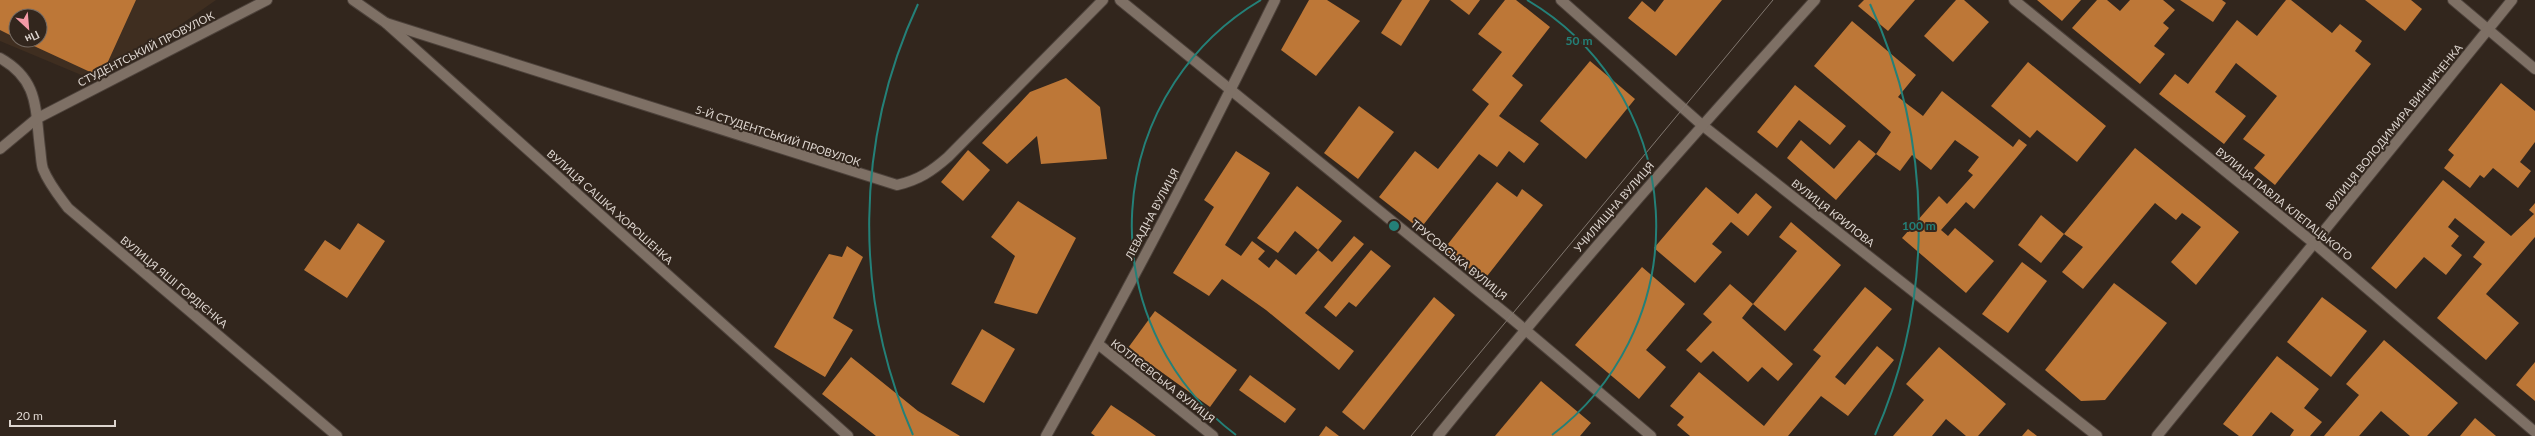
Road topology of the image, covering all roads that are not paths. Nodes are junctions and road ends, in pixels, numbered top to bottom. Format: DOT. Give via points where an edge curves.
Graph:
graph roads {
  1 [pos="267,0"];
  2 [pos="353,0"];
  3 [pos="1103,0"];
  4 [pos="1120,0"];
  5 [pos="1275,0"];
  6 [pos="1561,0"];
  7 [pos="1815,0"];
  8 [pos="2014,0"];
  9 [pos="2452,0"];
  10 [pos="2512,0"];
  11 [pos="386,24"];
  12 [pos="2488,30"];
  13 [pos="0,58"];
  14 [pos="2535,69"];
  15 [pos="1231,89"];
  16 [pos="36,119"];
  17 [pos="1702,125"];
  18 [pos="0,149"];
  19 [pos="2316,244"];
  20 [pos="1524,329"];
  21 [pos="1098,344"];
  22 [pos="2535,432"];
  23 [pos="338,436"];
  24 [pos="848,436"];
  25 [pos="1046,436"];
  26 [pos="1213,436"];
  27 [pos="1438,436"];
  28 [pos="1651,436"];
  29 [pos="2097,436"];
  30 [pos="2157,436"];
  1 -- 16 [label="street, СТУДЕНТСЬКИЙ ПРОВУЛОК"];
  2 -- 11 [label="street, ВУЛИЦЯ САШКА ХОРОШЕНКА"];
  3 -- 11 [label="street, 5-Й СТУДЕНТСЬКИЙ ПРОВУЛОК" via="948,157 930,173 914,182 897,185"];
  4 -- 15 [label="street, ТРУСОВСЬКА ВУЛИЦЯ"];
  5 -- 15 [label="street, ЛЕВАДНА ВУЛИЦЯ"];
  6 -- 17 [label="street, ВУЛИЦЯ КРИЛОВА"];
  7 -- 17 [label="street, УЧИЛИЩНА ВУЛИЦЯ"];
  8 -- 19 [label="street, ВУЛИЦЯ ПАВЛА КЛЕПАЦЬКОГО"];
  9 -- 12 [label="street"];
  10 -- 12 [label="street, ВУЛИЦЯ ВОЛОДИМИРА ВИННИЧЕНКА"];
  11 -- 24 [label="street, ВУЛИЦЯ САШКА ХОРОШЕНКА"];
  12 -- 14 [label="street"];
  12 -- 19 [label="street, ВУЛИЦЯ ВОЛОДИМИРА ВИННИЧЕНКА"];
  13 -- 16 [label="street, ВУЛИЦЯ ЯШІ ГОРДІЄНКА" via="19,70 28,82 35,97"];
  15 -- 20 [label="street, ТРУСОВСЬКА ВУЛИЦЯ"];
  15 -- 21 [label="street, ЛЕВАДНА ВУЛИЦЯ"];
  16 -- 18 [label="street, СТУДЕНТСЬКИЙ ПРОВУЛОК"];
  16 -- 23 [label="street, ВУЛИЦЯ ЯШІ ГОРДІЄНКА" via="43,168 53,189 68,208"];
  17 -- 20 [label="street, УЧИЛИЩНА ВУЛИЦЯ"];
  17 -- 29 [label="street, ВУЛИЦЯ КРИЛОВА"];
  19 -- 22 [label="street, ВУЛИЦЯ ПАВЛА КЛЕПАЦЬКОГО"];
  19 -- 30 [label="street, ВУЛИЦЯ ВОЛОДИМИРА ВИННИЧЕНКА"];
  20 -- 27 [label="street, УЧИЛИЩНА ВУЛИЦЯ"];
  20 -- 28 [label="street, ТРУСОВСЬКА ВУЛИЦЯ"];
  21 -- 25 [label="street, ЛЕВАДНА ВУЛИЦЯ"];
  21 -- 26 [label="street, КОТЛЄЄВСЬКА ВУЛИЦЯ"];
}
